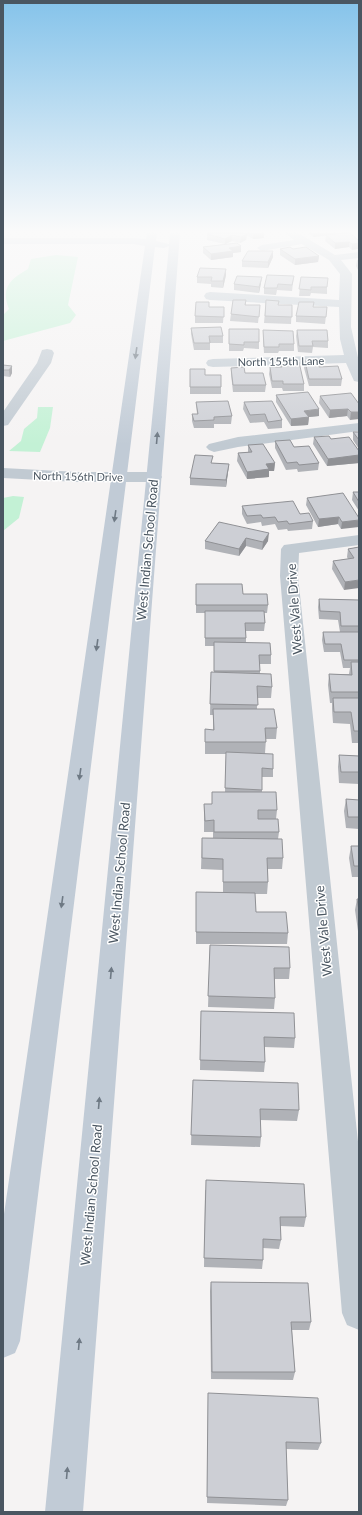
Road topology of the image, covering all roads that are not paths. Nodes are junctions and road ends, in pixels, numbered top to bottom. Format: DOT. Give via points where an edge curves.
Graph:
graph roads {
  1 [pos="143,304"];
  2 [pos="169,304"];
  3 [pos="339,304"];
  4 [pos="344,304"];
  5 [pos="47,353"];
  6 [pos="350,359"];
  7 [pos="213,363"];
  8 [pos="359,378"];
  9 [pos="3,422"];
  10 [pos="359,427"];
  11 [pos="214,447"];
  12 [pos="3,474"];
  13 [pos="120,477"];
  14 [pos="154,477"];
  15 [pos="359,540"];
  16 [pos="352,1170"];
  17 [pos="359,1314"];
  18 [pos="3,1340"];
  19 [pos="64,1512"];
  1 -- 13 [label="main road, one-way"];
  14 -- 2 [label="main road, West Indian School Road, one-way"];
  3 -- 4 [label="street"];
  4 -- 6 [label="street" via="344,332"];
  5 -- 9 [label="street" via="44,363"];
  6 -- 7 [label="street, North 155th Lane"];
  6 -- 8 [label="street"];
  10 -- 11 [label="street"];
  12 -- 13 [label="street, North 156th Drive"];
  13 -- 14 [label="street, North 156th Drive"];
  13 -- 18 [label="main road, one-way"];
  19 -- 14 [label="main road, West Indian School Road, one-way"];
  15 -- 16 [label="street, West Vale Drive" via="290,549 290,584"];
  16 -- 17 [label="street, West Vale Drive"];
}
